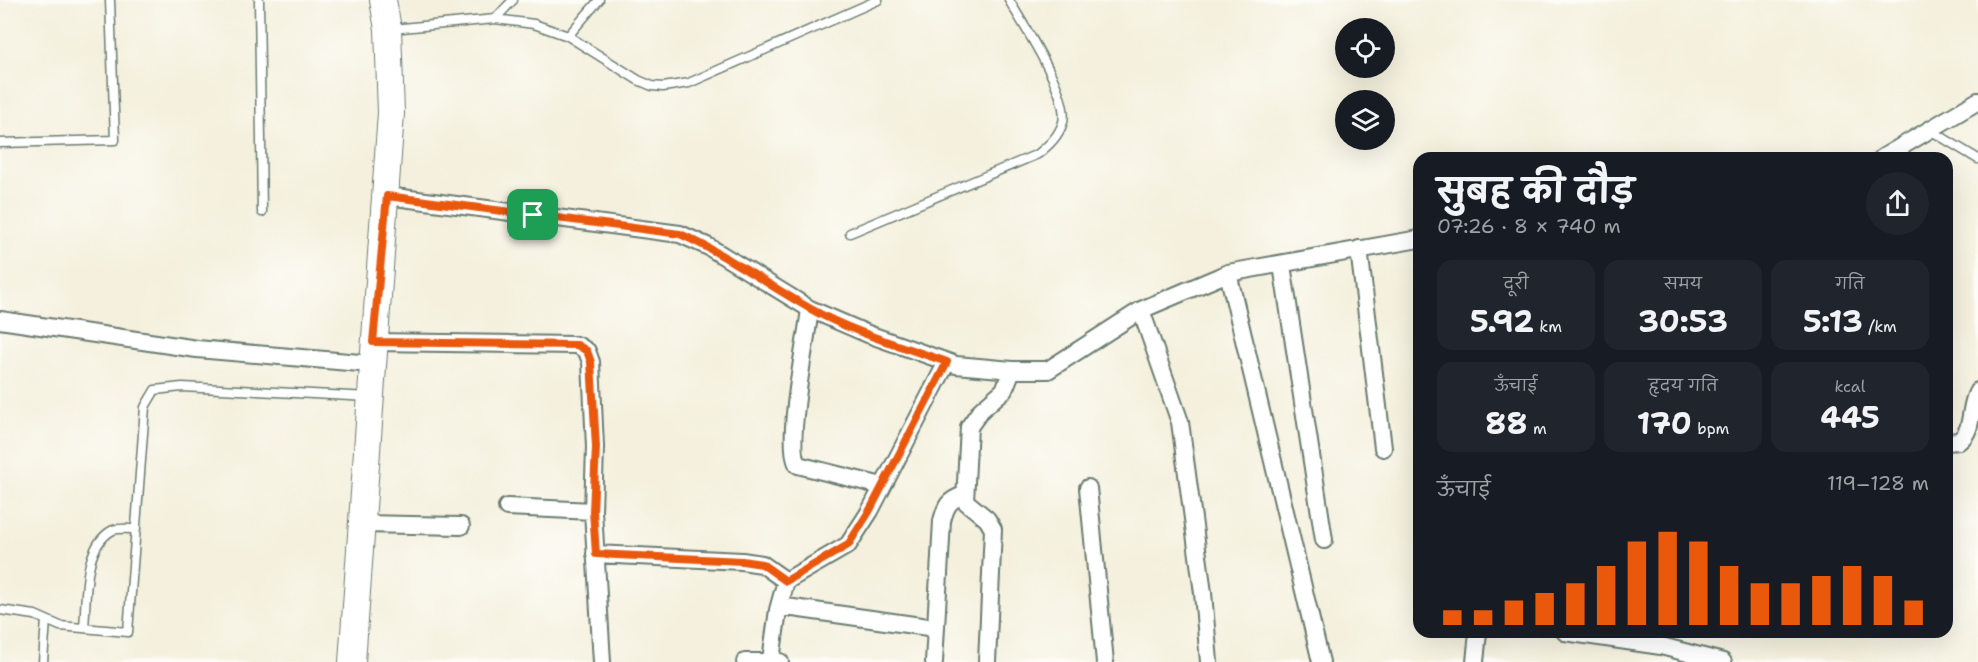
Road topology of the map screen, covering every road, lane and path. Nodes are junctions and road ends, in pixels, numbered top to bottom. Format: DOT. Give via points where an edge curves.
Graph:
graph roads {
  1 [pos="110,0"];
  2 [pos="259,0"];
  3 [pos="383,0"];
  4 [pos="513,0"];
  5 [pos="599,0"];
  6 [pos="878,0"];
  7 [pos="1009,0"];
  8 [pos="495,19"];
  9 [pos="388,29"];
  10 [pos="568,36"];
  11 [pos="1978,101"];
  12 [pos="1930,130"];
  13 [pos="0,143"];
  14 [pos="1892,152"];
  15 [pos="1978,159"];
  16 [pos="387,196"];
  17 [pos="262,212"];
  18 [pos="850,233"];
  19 [pos="1413,240"];
  20 [pos="1359,249"];
  21 [pos="1282,265"];
  22 [pos="1227,273"];
  23 [pos="810,309"];
  24 [pos="1141,310"];
  25 [pos="0,320"];
  26 [pos="372,353"];
  27 [pos="947,362"];
  28 [pos="1012,370"];
  29 [pos="1978,391"];
  30 [pos="369,397"];
  31 [pos="1953,442"];
  32 [pos="1383,448"];
  33 [pos="882,486"];
  34 [pos="1088,488"];
  35 [pos="964,495"];
  36 [pos="507,507"];
  37 [pos="593,511"];
  38 [pos="362,525"];
  39 [pos="461,526"];
  40 [pos="136,529"];
  41 [pos="1324,540"];
  42 [pos="596,554"];
  43 [pos="786,581"];
  44 [pos="779,606"];
  45 [pos="0,610"];
  46 [pos="46,620"];
  47 [pos="84,627"];
  48 [pos="935,628"];
  49 [pos="1477,638"];
  50 [pos="1663,639"];
  51 [pos="776,661"];
  52 [pos="43,662"];
  53 [pos="352,662"];
  54 [pos="602,662"];
  55 [pos="745,662"];
  56 [pos="934,662"];
  57 [pos="987,662"];
  58 [pos="1105,662"];
  59 [pos="1209,662"];
  60 [pos="1320,662"];
  61 [pos="1474,662"];
  62 [pos="1723,662"];
  1 -- 13 [label="lane" via="115,140"];
  2 -- 17 [label="lane"];
  3 -- 9 [label="main road"];
  4 -- 8 [label="lane"];
  5 -- 10 [label="lane"];
  6 -- 10 [label="lane" via="689,83 671,87 638,80"];
  7 -- 18 [label="lane" via="1061,96 1064,120 1055,140 1038,154"];
  8 -- 9 [label="lane"];
  8 -- 10 [label="lane" via="534,24"];
  9 -- 16 [label="main road" via="391,113"];
  11 -- 12 [label="street"];
  12 -- 14 [label="street"];
  12 -- 15 [label="lane"];
  16 -- 23 [label="street" via="680,234 709,247"];
  16 -- 26 [label="main road"];
  19 -- 20 [label="street"];
  20 -- 21 [label="street"];
  20 -- 32 [label="street"];
  21 -- 22 [label="street"];
  21 -- 41 [label="street"];
  22 -- 24 [label="street"];
  22 -- 60 [label="street"];
  23 -- 27 [label="street"];
  23 -- 33 [label="street" via="793,437 794,460 798,465"];
  24 -- 28 [label="street" via="1048,370"];
  24 -- 59 [label="street" via="1180,422"];
  25 -- 26 [label="street" via="197,349"];
  26 -- 30 [label="main road"];
  26 -- 37 [label="street" via="577,345 585,348 591,362 596,447"];
  27 -- 28 [label="street"];
  27 -- 33 [label="street"];
  28 -- 35 [label="street" via="1004,390 969,427"];
  29 -- 31 [label="street" via="1968,431 1959,441"];
  30 -- 38 [label="main road"];
  30 -- 40 [label="lane" via="182,387 155,390 145,407"];
  33 -- 43 [label="street" via="848,545"];
  34 -- 58 [label="street"];
  35 -- 48 [label="street" via="951,499 942,521"];
  35 -- 57 [label="street" via="965,501 993,529"];
  36 -- 37 [label="street"];
  37 -- 42 [label="street"];
  38 -- 39 [label="street"];
  38 -- 53 [label="main road"];
  40 -- 47 [label="lane" via="113,530 99,543 91,560"];
  40 -- 47 [label="lane" via="128,632"];
  42 -- 43 [label="street" via="742,561 762,564"];
  42 -- 54 [label="street"];
  43 -- 44 [label="street"];
  44 -- 48 [label="street"];
  44 -- 51 [label="street"];
  45 -- 46 [label="lane"];
  46 -- 47 [label="lane" via="60,626"];
  46 -- 52 [label="lane"];
  48 -- 56 [label="street"];
  49 -- 61 [label="street"];
  50 -- 62 [label="street"];
  51 -- 55 [label="street"];
}
